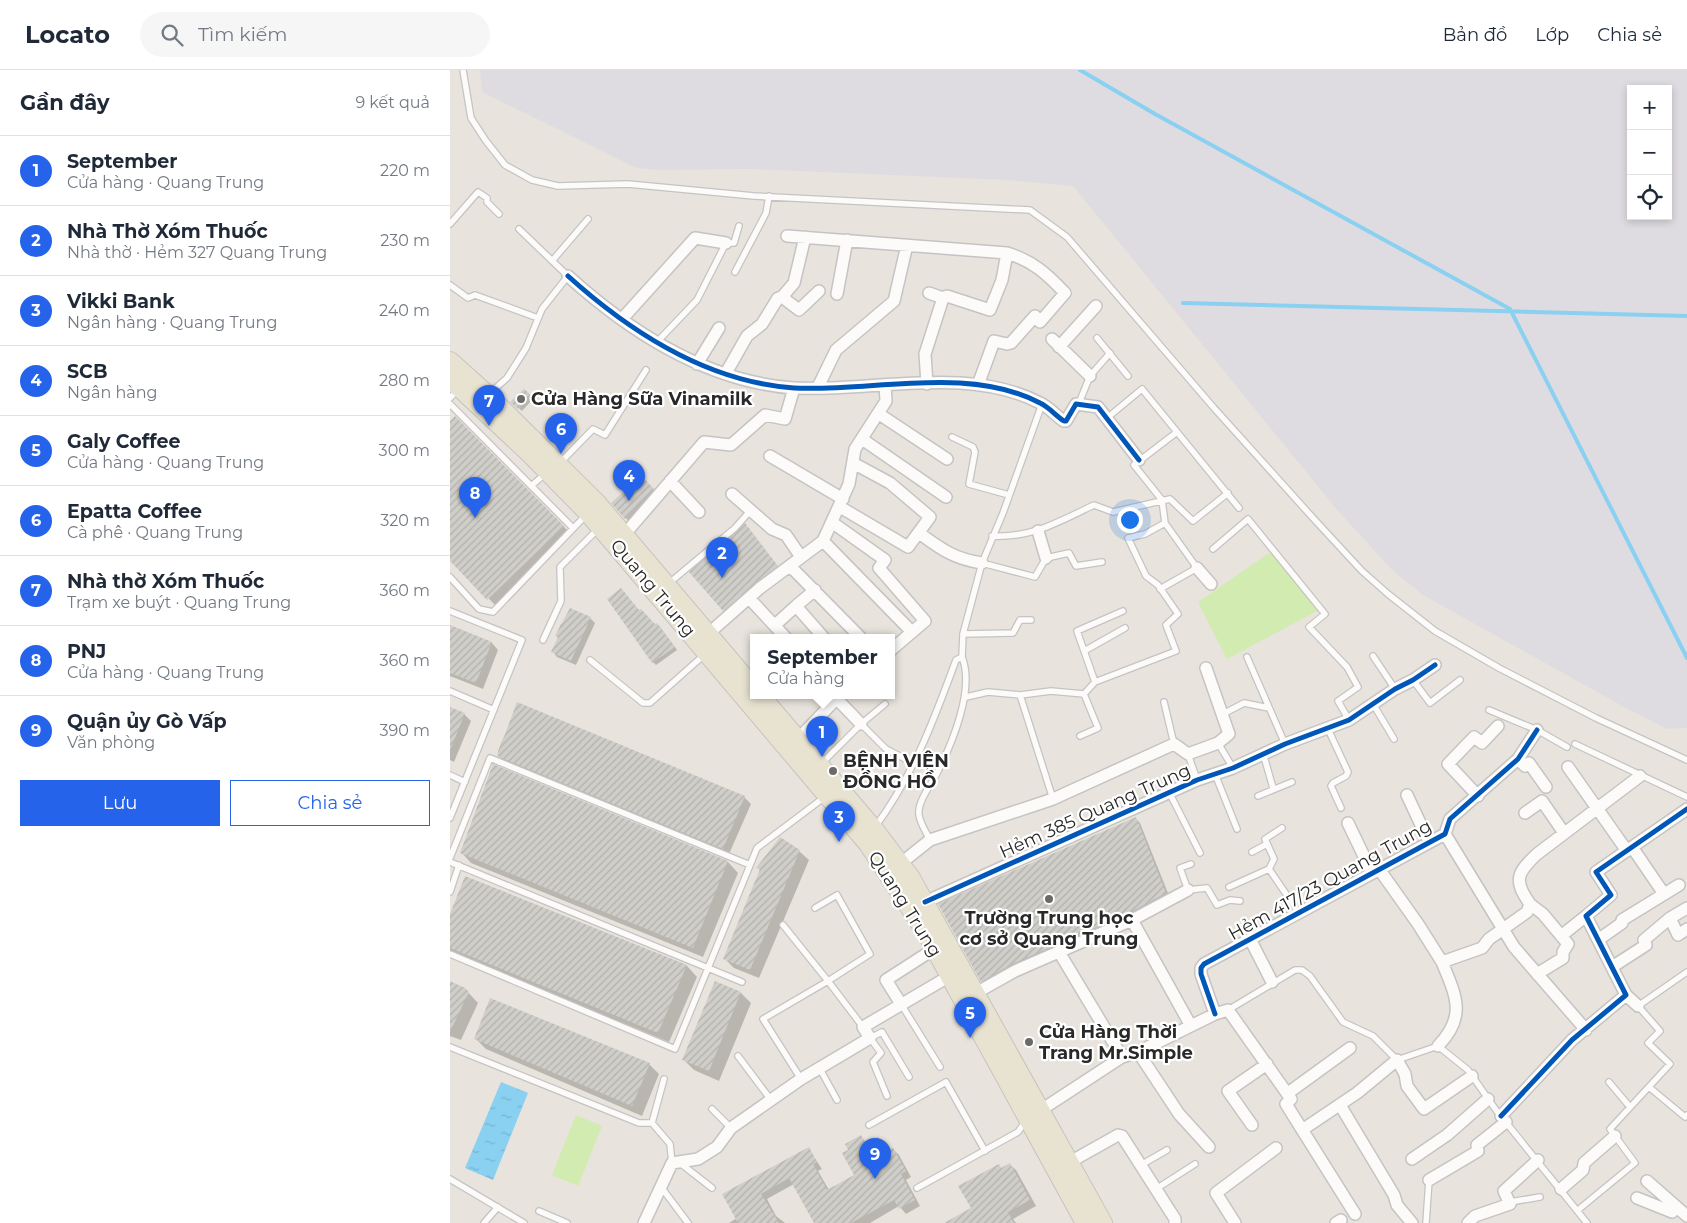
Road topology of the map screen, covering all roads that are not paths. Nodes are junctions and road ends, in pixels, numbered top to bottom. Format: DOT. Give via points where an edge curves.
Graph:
graph roads {
  1 [pos="463,70"];
  2 [pos="768,196"];
  3 [pos="499,214"];
  4 [pos="588,219"];
  5 [pos="450,224"];
  6 [pos="739,226"];
  7 [pos="519,229"];
  8 [pos="787,236"];
  9 [pos="805,237"];
  10 [pos="847,240"];
  11 [pos="726,243"];
  12 [pos="907,245"];
  13 [pos="1008,253"];
  14 [pos="552,261"];
  15 [pos="735,272"];
  16 [pos="568,276"];
  17 [pos="450,285"];
  18 [pos="818,291"];
  19 [pos="929,293"];
  20 [pos="837,294"];
  21 [pos="782,298"];
  22 [pos="943,298"];
  23 [pos="1096,306"];
  24 [pos="538,318"];
  25 [pos="622,319"];
  26 [pos="719,328"];
  27 [pos="1097,338"];
  28 [pos="657,342"];
  29 [pos="1110,353"];
  30 [pos="450,361"];
  31 [pos="696,364"];
  32 [pos="646,370"];
  33 [pos="726,373"];
  34 [pos="1090,376"];
  35 [pos="1128,376"];
  36 [pos="927,384"];
  37 [pos="885,385"];
  38 [pos="978,385"];
  39 [pos="818,387"];
  40 [pos="453,388"];
  41 [pos="794,388"];
  42 [pos="488,395"];
  43 [pos="1079,403"];
  44 [pos="450,404"];
  45 [pos="1042,404"];
  46 [pos="879,414"];
  47 [pos="1107,418"];
  48 [pos="1178,432"];
  49 [pos="952,437"];
  50 [pos="862,439"];
  51 [pos="770,456"];
  52 [pos="947,459"];
  53 [pos="1139,460"];
  54 [pos="853,464"];
  55 [pos="553,468"];
  56 [pos="670,481"];
  57 [pos="531,486"];
  58 [pos="1228,493"];
  59 [pos="732,494"];
  60 [pos="1009,495"];
  61 [pos="946,497"];
  62 [pos="1162,500"];
  63 [pos="841,503"];
  64 [pos="592,508"];
  65 [pos="1239,508"];
  66 [pos="750,510"];
  67 [pos="699,512"];
  68 [pos="832,523"];
  69 [pos="1165,523"];
  70 [pos="600,527"];
  71 [pos="573,528"];
  72 [pos="1038,531"];
  73 [pos="919,534"];
  74 [pos="624,535"];
  75 [pos="992,536"];
  76 [pos="823,541"];
  77 [pos="1213,549"];
  78 [pos="801,558"];
  79 [pos="1046,558"];
  80 [pos="1102,562"];
  81 [pos="982,563"];
  82 [pos="790,566"];
  83 [pos="1197,568"];
  84 [pos="450,577"];
  85 [pos="1210,584"];
  86 [pos="667,586"];
  87 [pos="1160,589"];
  88 [pos="815,590"];
  89 [pos="749,598"];
  90 [pos="796,606"];
  91 [pos="450,611"];
  92 [pos="1123,611"];
  93 [pos="1031,620"];
  94 [pos="775,625"];
  95 [pos="1125,628"];
  96 [pos="912,632"];
  97 [pos="708,634"];
  98 [pos="783,634"];
  99 [pos="820,634"];
  100 [pos="857,634"];
  101 [pos="963,634"];
  102 [pos="543,640"];
  103 [pos="895,647"];
  104 [pos="1086,650"];
  105 [pos="707,652"];
  106 [pos="1373,656"];
  107 [pos="962,657"];
  108 [pos="1247,657"];
  109 [pos="590,660"];
  110 [pos="1434,664"];
  111 [pos="1206,668"];
  112 [pos="1413,680"];
  113 [pos="1460,680"];
  114 [pos="1094,682"];
  115 [pos="750,683"];
  116 [pos="1395,689"];
  117 [pos="450,691"];
  118 [pos="1020,694"];
  119 [pos="1084,694"];
  120 [pos="966,697"];
  121 [pos="764,699"];
  122 [pos="833,699"];
  123 [pos="839,699"];
  124 [pos="1164,702"];
  125 [pos="885,704"];
  126 [pos="1373,704"];
  127 [pos="1269,708"];
  128 [pos="494,710"];
  129 [pos="1489,710"];
  130 [pos="1223,714"];
  131 [pos="1349,720"];
  132 [pos="861,724"];
  133 [pos="1498,726"];
  134 [pos="1327,727"];
  135 [pos="1537,730"];
  136 [pos="1080,736"];
  137 [pos="798,739"];
  138 [pos="1394,739"];
  139 [pos="1218,743"];
  140 [pos="1174,744"];
  141 [pos="1285,744"];
  142 [pos="1575,744"];
  143 [pos="1567,747"];
  144 [pos="1263,753"];
  145 [pos="1188,754"];
  146 [pos="1518,759"];
  147 [pos="1687,760"];
  148 [pos="821,764"];
  149 [pos="915,764"];
  150 [pos="1568,767"];
  151 [pos="1232,768"];
  152 [pos="1215,774"];
  153 [pos="450,775"];
  154 [pos="1640,776"];
  155 [pos="1197,780"];
  156 [pos="465,782"];
  157 [pos="1292,782"];
  158 [pos="1546,787"];
  159 [pos="1273,788"];
  160 [pos="1170,794"];
  161 [pos="1407,795"];
  162 [pos="827,796"];
  163 [pos="1258,796"];
  164 [pos="1478,796"];
  165 [pos="1687,797"];
  166 [pos="1053,799"];
  167 [pos="1341,808"];
  168 [pos="1598,808"];
  169 [pos="1687,809"];
  170 [pos="1524,813"];
  171 [pos="450,818"];
  172 [pos="1348,823"];
  173 [pos="1282,828"];
  174 [pos="874,829"];
  175 [pos="1238,829"];
  176 [pos="1564,833"];
  177 [pos="1445,834"];
  178 [pos="930,840"];
  179 [pos="1429,842"];
  180 [pos="1268,844"];
  181 [pos="1630,849"];
  182 [pos="1252,852"];
  183 [pos="1200,853"];
  184 [pos="450,860"];
  185 [pos="1191,864"];
  186 [pos="459,865"];
  187 [pos="750,865"];
  188 [pos="894,868"];
  189 [pos="1269,869"];
  190 [pos="1375,871"];
  191 [pos="1679,885"];
  192 [pos="1229,887"];
  193 [pos="1188,890"];
  194 [pos="450,892"];
  195 [pos="1664,894"];
  196 [pos="1240,901"];
  197 [pos="925,902"];
  198 [pos="1530,904"];
  199 [pos="815,908"];
  200 [pos="1687,908"];
  201 [pos="1298,913"];
  202 [pos="1586,916"];
  203 [pos="1670,918"];
  204 [pos="1132,920"];
  205 [pos="783,925"];
  206 [pos="1503,929"];
  207 [pos="1687,930"];
  208 [pos="1561,936"];
  209 [pos="1250,940"];
  210 [pos="1598,940"];
  211 [pos="934,949"];
  212 [pos="1059,952"];
  213 [pos="450,954"];
  214 [pos="1442,962"];
  215 [pos="1612,967"];
  216 [pos="708,968"];
  217 [pos="1687,972"];
  218 [pos="1537,974"];
  219 [pos="948,977"];
  220 [pos="828,981"];
  221 [pos="742,982"];
  222 [pos="1272,982"];
  223 [pos="976,993"];
  224 [pos="1626,995"];
  225 [pos="901,1004"];
  226 [pos="1638,1006"];
  227 [pos="1228,1010"];
  228 [pos="1215,1014"];
  229 [pos="863,1026"];
  230 [pos="1191,1026"];
  231 [pos="1586,1030"];
  232 [pos="870,1038"];
  233 [pos="1438,1046"];
  234 [pos="450,1047"];
  235 [pos="1350,1048"];
  236 [pos="1138,1052"];
  237 [pos="738,1056"];
  238 [pos="1122,1057"];
  239 [pos="1397,1060"];
  240 [pos="1267,1064"];
  241 [pos="940,1067"];
  242 [pos="820,1069"];
  243 [pos="1472,1076"];
  244 [pos="909,1078"];
  245 [pos="664,1079"];
  246 [pos="801,1079"];
  247 [pos="1609,1082"];
  248 [pos="1649,1087"];
  249 [pos="1288,1093"];
  250 [pos="887,1096"];
  251 [pos="771,1100"];
  252 [pos="837,1100"];
  253 [pos="1488,1100"];
  254 [pos="1340,1105"];
  255 [pos="1630,1107"];
  256 [pos="712,1109"];
  257 [pos="1034,1115"];
  258 [pos="1687,1115"];
  259 [pos="1504,1119"];
  260 [pos="652,1123"];
  261 [pos="1252,1124"];
  262 [pos="869,1125"];
  263 [pos="731,1128"];
  264 [pos="1302,1130"];
  265 [pos="1615,1136"];
  266 [pos="1209,1147"];
  267 [pos="1276,1148"];
  268 [pos="1167,1150"];
  269 [pos="986,1151"];
  270 [pos="1412,1159"];
  271 [pos="1538,1160"];
  272 [pos="1070,1162"];
  273 [pos="676,1163"];
  274 [pos="1195,1164"];
  275 [pos="1142,1165"];
  276 [pos="450,1179"];
  277 [pos="1429,1180"];
  278 [pos="1647,1180"];
  279 [pos="660,1186"];
  280 [pos="712,1188"];
  281 [pos="917,1188"];
  282 [pos="1156,1189"];
  283 [pos="1561,1189"];
  284 [pos="1540,1198"];
  285 [pos="1636,1198"];
  286 [pos="1510,1202"];
  287 [pos="498,1207"];
  288 [pos="1676,1208"];
  289 [pos="1578,1210"];
  290 [pos="539,1211"];
  291 [pos="1355,1214"];
  292 [pos="1687,1216"];
  293 [pos="1082,1221"];
  294 [pos="484,1223"];
  295 [pos="524,1223"];
  296 [pos="567,1223"];
  297 [pos="644,1223"];
  298 [pos="688,1223"];
  299 [pos="1103,1223"];
  300 [pos="1175,1223"];
  301 [pos="1234,1223"];
  302 [pos="1412,1223"];
  303 [pos="1426,1223"];
  304 [pos="1468,1223"];
  305 [pos="1587,1223"];
  1 -- 2 [label="lane" via="471,118 505,165 532,180 558,186 628,184"];
  2 -- 15 [label="lane" via="766,213"];
  2 -- 147 [label="lane" via="1030,210 1067,237 1306,511 1388,594 1435,631 1499,668"];
  3 -- 5 [label="lane" via="478,192"];
  4 -- 14 [label="lane"];
  6 -- 11 [label="lane" via="734,243"];
  7 -- 14 [label="lane"];
  8 -- 9 [label="street"];
  9 -- 10 [label="street"];
  9 -- 21 [label="street" via="794,283"];
  10 -- 12 [label="street"];
  10 -- 20 [label="street"];
  11 -- 25 [label="street" via="695,238"];
  11 -- 28 [label="lane" via="697,300"];
  12 -- 13 [label="street"];
  12 -- 39 [label="street" via="894,301 836,350"];
  13 -- 22 [label="street" via="990,310 947,296"];
  13 -- 38 [label="street" via="1039,267 1065,293 1040,322 1035,316 1011,342 994,341"];
  14 -- 16 [label="lane"];
  16 -- 24 [label="lane"];
  16 -- 25 [label="street"];
  17 -- 24 [label="lane" via="468,298 475,295"];
  18 -- 21 [label="street" via="800,310"];
  19 -- 22 [label="street"];
  21 -- 33 [label="street" via="778,298 762,324 747,336"];
  22 -- 36 [label="street" via="925,354"];
  23 -- 34 [label="street" via="1056,343"];
  24 -- 42 [label="lane" via="526,348 507,378"];
  25 -- 28 [label="street"];
  26 -- 31 [label="street"];
  27 -- 29 [label="lane"];
  28 -- 31 [label="street"];
  29 -- 34 [label="lane"];
  29 -- 35 [label="lane"];
  30 -- 42 [label="main road, Quang Trung"];
  31 -- 33 [label="street"];
  32 -- 55 [label="lane" via="605,435 594,429"];
  33 -- 41 [label="street"];
  34 -- 43 [label="lane"];
  36 -- 37 [label="street"];
  36 -- 38 [label="street"];
  37 -- 39 [label="street"];
  37 -- 46 [label="street" via="886,401"];
  38 -- 45 [label="street" via="1022,395"];
  39 -- 41 [label="street"];
  40 -- 55 [label="main road, Quang Trung"];
  41 -- 56 [label="street" via="786,419 765,415 731,445 704,442"];
  42 -- 55 [label="main road, Quang Trung"];
  43 -- 45 [label="street" via="1065,422"];
  43 -- 47 [label="street" via="1098,407"];
  44 -- 57 [label="lane"];
  45 -- 60 [label="lane"];
  46 -- 50 [label="street"];
  46 -- 52 [label="street"];
  47 -- 48 [label="lane" via="1142,389"];
  47 -- 53 [label="street"];
  48 -- 53 [label="lane"];
  48 -- 58 [label="lane"];
  49 -- 60 [label="lane" via="973,447 975,452 969,484"];
  50 -- 54 [label="street" via="855,449"];
  50 -- 61 [label="street"];
  51 -- 63 [label="street"];
  53 -- 62 [label="lane" via="1134,465"];
  54 -- 63 [label="street"];
  54 -- 73 [label="street" via="890,483 929,515"];
  55 -- 57 [label="lane"];
  55 -- 64 [label="main road, Quang Trung"];
  56 -- 67 [label="street"];
  56 -- 74 [label="street"];
  57 -- 71 [label="lane"];
  58 -- 62 [label="lane" via="1193,521 1170,499"];
  58 -- 65 [label="lane"];
  59 -- 66 [label="street"];
  60 -- 75 [label="lane"];
  62 -- 69 [label="lane"];
  62 -- 72 [label="lane" via="1113,512 1094,505"];
  63 -- 68 [label="street"];
  63 -- 73 [label="street" via="908,547"];
  64 -- 70 [label="main road, Quang Trung"];
  64 -- 71 [label="lane"];
  64 -- 74 [label="main road, Quang Trung"];
  66 -- 78 [label="street" via="786,535"];
  66 -- 86 [label="lane"];
  68 -- 76 [label="street"];
  68 -- 96 [label="street" via="885,560 878,568 925,621"];
  69 -- 83 [label="lane"];
  69 -- 87 [label="lane" via="1145,534 1128,538 1146,576"];
  70 -- 102 [label="lane" via="560,567 561,600"];
  70 -- 105 [label="main road, Quang Trung"];
  71 -- 84 [label="lane" via="493,612 479,608"];
  72 -- 75 [label="lane" via="1013,537"];
  72 -- 79 [label="street"];
  73 -- 81 [label="street" via="950,555"];
  74 -- 86 [label="main road, Quang Trung"];
  75 -- 81 [label="lane"];
  76 -- 78 [label="street"];
  76 -- 96 [label="street"];
  77 -- 131 [label="lane" via="1248,519 1325,614 1309,627 1347,667 1358,688 1338,701"];
  78 -- 82 [label="street"];
  79 -- 80 [label="lane" via="1069,553 1076,566"];
  79 -- 81 [label="lane" via="1035,577"];
  81 -- 101 [label="lane"];
  82 -- 88 [label="street"];
  82 -- 89 [label="street"];
  83 -- 85 [label="street"];
  83 -- 87 [label="lane"];
  86 -- 97 [label="main road, Quang Trung"];
  87 -- 114 [label="lane" via="1178,614 1166,625 1176,651"];
  88 -- 90 [label="street"];
  88 -- 100 [label="street"];
  89 -- 94 [label="street"];
  89 -- 97 [label="street"];
  90 -- 94 [label="street"];
  90 -- 99 [label="street"];
  91 -- 128 [label="lane" via="522,640"];
  92 -- 104 [label="lane" via="1078,631"];
  93 -- 101 [label="lane" via="1020,620 1013,633"];
  94 -- 98 [label="street"];
  95 -- 104 [label="lane"];
  96 -- 103 [label="street"];
  97 -- 115 [label="main road, Quang Trung"];
  101 -- 107 [label="lane"];
  104 -- 114 [label="lane"];
  105 -- 109 [label="lane" via="650,703 638,700"];
  105 -- 162 [label="main road, Quang Trung"];
  106 -- 116 [label="lane"];
  107 -- 120 [label="lane" via="966,668"];
  107 -- 149 [label="lane" via="956,660"];
  108 -- 127 [label="lane"];
  110 -- 112 [label="street, Hẻm 385 Quang Trung"];
  111 -- 130 [label="street"];
  112 -- 113 [label="lane" via="1430,703"];
  112 -- 116 [label="street, Hẻm 385 Quang Trung"];
  114 -- 119 [label="lane"];
  116 -- 126 [label="street, Hẻm 385 Quang Trung"];
  117 -- 128 [label="lane"];
  118 -- 119 [label="lane" via="1051,691"];
  118 -- 120 [label="lane" via="988,692"];
  118 -- 166 [label="lane"];
  119 -- 136 [label="lane" via="1098,728"];
  120 -- 178 [label="lane" via="942,764 918,814"];
  121 -- 137 [label="main road, Quang Trung"];
  122 -- 137 [label="street"];
  123 -- 132 [label="street"];
  124 -- 140 [label="lane"];
  125 -- 132 [label="lane"];
  126 -- 131 [label="street, Hẻm 385 Quang Trung"];
  126 -- 138 [label="lane"];
  127 -- 130 [label="lane" via="1244,703"];
  127 -- 141 [label="lane"];
  128 -- 156 [label="lane"];
  129 -- 135 [label="lane"];
  130 -- 139 [label="street" via="1229,734"];
  131 -- 134 [label="street, Hẻm 385 Quang Trung"];
  132 -- 148 [label="lane"];
  132 -- 149 [label="lane" via="886,748"];
  133 -- 164 [label="street" via="1482,743 1474,737 1448,764"];
  134 -- 141 [label="street, Hẻm 385 Quang Trung"];
  134 -- 167 [label="lane" via="1348,772 1331,786"];
  135 -- 143 [label="lane"];
  135 -- 146 [label="street, Hẻm 417/23 Quang Trung"];
  137 -- 148 [label="main road, Quang Trung"];
  139 -- 145 [label="street"];
  139 -- 151 [label="lane"];
  140 -- 145 [label="street"];
  140 -- 166 [label="street"];
  141 -- 144 [label="street, Hẻm 385 Quang Trung"];
  142 -- 154 [label="lane"];
  144 -- 151 [label="street, Hẻm 385 Quang Trung"];
  144 -- 159 [label="lane"];
  145 -- 155 [label="lane"];
  146 -- 158 [label="street" via="1525,766 1529,763"];
  146 -- 164 [label="street, Hẻm 417/23 Quang Trung"];
  148 -- 174 [label="main road, Quang Trung"];
  149 -- 174 [label="lane"];
  150 -- 168 [label="street"];
  151 -- 152 [label="street, Hẻm 385 Quang Trung"];
  152 -- 155 [label="street, Hẻm 385 Quang Trung"];
  152 -- 175 [label="lane"];
  153 -- 156 [label="lane"];
  154 -- 165 [label="lane"];
  154 -- 168 [label="street"];
  155 -- 160 [label="street, Hẻm 385 Quang Trung"];
  156 -- 171 [label="lane"];
  157 -- 159 [label="lane"];
  159 -- 163 [label="lane"];
  160 -- 183 [label="lane"];
  160 -- 197 [label="street, Hẻm 385 Quang Trung"];
  161 -- 179 [label="street"];
  162 -- 187 [label="lane" via="757,848"];
  162 -- 188 [label="main road, Quang Trung" via="868,844"];
  164 -- 177 [label="street, Hẻm 417/23 Quang Trung" via="1450,819"];
  166 -- 178 [label="street"];
  168 -- 176 [label="street"];
  168 -- 181 [label="street"];
  169 -- 181 [label="street"];
  170 -- 176 [label="street" via="1542,801"];
  172 -- 190 [label="street"];
  173 -- 180 [label="lane" via="1265,839"];
  174 -- 188 [label="main road, Quang Trung"];
  176 -- 198 [label="street" via="1523,867 1518,878 1520,891"];
  177 -- 179 [label="street, Hẻm 417/23 Quang Trung"];
  177 -- 206 [label="street"];
  178 -- 188 [label="street"];
  179 -- 190 [label="street, Hẻm 417/23 Quang Trung"];
  180 -- 182 [label="lane"];
  180 -- 189 [label="lane" via="1274,859"];
  181 -- 195 [label="street"];
  181 -- 202 [label="street" via="1596,872 1612,895"];
  184 -- 186 [label="lane"];
  184 -- 187 [label="lane" via="490,758"];
  185 -- 193 [label="lane" via="1180,868"];
  186 -- 194 [label="lane"];
  186 -- 216 [label="lane"];
  187 -- 216 [label="lane"];
  188 -- 197 [label="main road, Quang Trung"];
  188 -- 211 [label="main road, Quang Trung"];
  189 -- 192 [label="lane"];
  189 -- 201 [label="lane"];
  190 -- 201 [label="street, Hẻm 417/23 Quang Trung"];
  190 -- 214 [label="street"];
  191 -- 195 [label="street"];
  193 -- 196 [label="lane" via="1207,888 1217,905 1230,900"];
  193 -- 204 [label="street"];
  195 -- 210 [label="street" via="1622,920"];
  197 -- 223 [label="main road, Quang Trung"];
  198 -- 206 [label="street" via="1527,912"];
  198 -- 208 [label="street"];
  199 -- 220 [label="lane" via="837,895 870,954"];
  200 -- 203 [label="street"];
  201 -- 209 [label="street, Hẻm 417/23 Quang Trung"];
  202 -- 208 [label="street"];
  202 -- 210 [label="street"];
  203 -- 207 [label="street" via="1678,935"];
  203 -- 215 [label="street" via="1644,940 1646,945"];
  204 -- 212 [label="street"];
  204 -- 230 [label="street"];
  205 -- 220 [label="lane"];
  206 -- 214 [label="street" via="1482,948"];
  206 -- 218 [label="street"];
  208 -- 218 [label="street" via="1568,944 1563,958"];
  209 -- 222 [label="street"];
  209 -- 228 [label="street, Hẻm 417/23 Quang Trung" via="1201,968"];
  210 -- 215 [label="street"];
  211 -- 219 [label="main road, Quang Trung"];
  211 -- 225 [label="street" via="886,980"];
  212 -- 223 [label="street" via="1015,970"];
  212 -- 238 [label="street"];
  213 -- 216 [label="lane" via="675,1049"];
  214 -- 233 [label="street" via="1456,997 1457,1016 1450,1033"];
  215 -- 224 [label="street"];
  216 -- 221 [label="lane"];
  217 -- 226 [label="lane"];
  218 -- 231 [label="street"];
  219 -- 225 [label="street"];
  219 -- 257 [label="main road, Quang Trung"];
  220 -- 229 [label="lane"];
  220 -- 246 [label="lane" via="763,1019"];
  222 -- 227 [label="lane"];
  222 -- 239 [label="lane" via="1295,970 1302,970 1310,976 1343,1022 1373,1036"];
  223 -- 257 [label="main road, Quang Trung"];
  224 -- 226 [label="street"];
  224 -- 231 [label="street"];
  225 -- 229 [label="street"];
  225 -- 241 [label="lane"];
  226 -- 248 [label="lane" via="1660,1031 1648,1043 1670,1064"];
  227 -- 228 [label="street"];
  227 -- 240 [label="street"];
  228 -- 230 [label="street"];
  229 -- 232 [label="street"];
  230 -- 236 [label="street"];
  231 -- 259 [label="street" via="1572,1040"];
  232 -- 242 [label="street"];
  232 -- 244 [label="lane" via="882,1032"];
  232 -- 250 [label="lane" via="881,1053 873,1062"];
  233 -- 239 [label="lane"];
  233 -- 243 [label="lane"];
  234 -- 260 [label="lane" via="639,1123"];
  235 -- 249 [label="street"];
  236 -- 238 [label="street"];
  236 -- 266 [label="street" via="1179,1114"];
  237 -- 251 [label="lane"];
  238 -- 257 [label="street"];
  239 -- 243 [label="street" via="1406,1074 1407,1086 1424,1109"];
  239 -- 254 [label="street"];
  240 -- 249 [label="street"];
  240 -- 261 [label="street" via="1228,1091"];
  242 -- 246 [label="street"];
  242 -- 252 [label="lane"];
  243 -- 253 [label="lane"];
  245 -- 260 [label="lane"];
  246 -- 251 [label="street"];
  247 -- 255 [label="lane"];
  248 -- 255 [label="lane"];
  248 -- 258 [label="lane" via="1685,1117"];
  249 -- 264 [label="street" via="1292,1099 1286,1104"];
  251 -- 263 [label="street"];
  253 -- 259 [label="lane"];
  253 -- 270 [label="street"];
  254 -- 264 [label="street"];
  254 -- 302 [label="street" via="1397,1205"];
  255 -- 265 [label="lane" via="1610,1129"];
  256 -- 263 [label="lane"];
  257 -- 269 [label="lane" via="1018,1132"];
  257 -- 272 [label="main road, Quang Trung"];
  257 -- 293 [label="main road, Quang Trung"];
  259 -- 271 [label="lane"];
  259 -- 277 [label="street" via="1477,1146 1478,1151"];
  260 -- 273 [label="lane" via="670,1144"];
  262 -- 269 [label="lane" via="946,1082"];
  263 -- 273 [label="street" via="717,1147 698,1159"];
  264 -- 291 [label="street"];
  265 -- 283 [label="street"];
  265 -- 289 [label="lane" via="1635,1163"];
  267 -- 301 [label="street" via="1216,1194"];
  268 -- 275 [label="lane"];
  269 -- 281 [label="lane"];
  271 -- 283 [label="lane"];
  271 -- 286 [label="street" via="1504,1191"];
  272 -- 275 [label="street" via="1118,1135 1125,1138"];
  272 -- 299 [label="main road, Quang Trung"];
  273 -- 279 [label="street"];
  273 -- 280 [label="lane"];
  274 -- 282 [label="lane"];
  275 -- 282 [label="street"];
  276 -- 287 [label="lane"];
  277 -- 303 [label="lane"];
  278 -- 288 [label="street"];
  279 -- 297 [label="street"];
  279 -- 298 [label="lane"];
  282 -- 300 [label="street"];
  283 -- 289 [label="lane"];
  284 -- 286 [label="lane"];
  285 -- 288 [label="street" via="1672,1212"];
  286 -- 304 [label="street" via="1475,1216"];
  287 -- 294 [label="lane"];
  287 -- 295 [label="lane"];
  288 -- 292 [label="street"];
  289 -- 305 [label="lane"];
  290 -- 296 [label="lane"];
}
